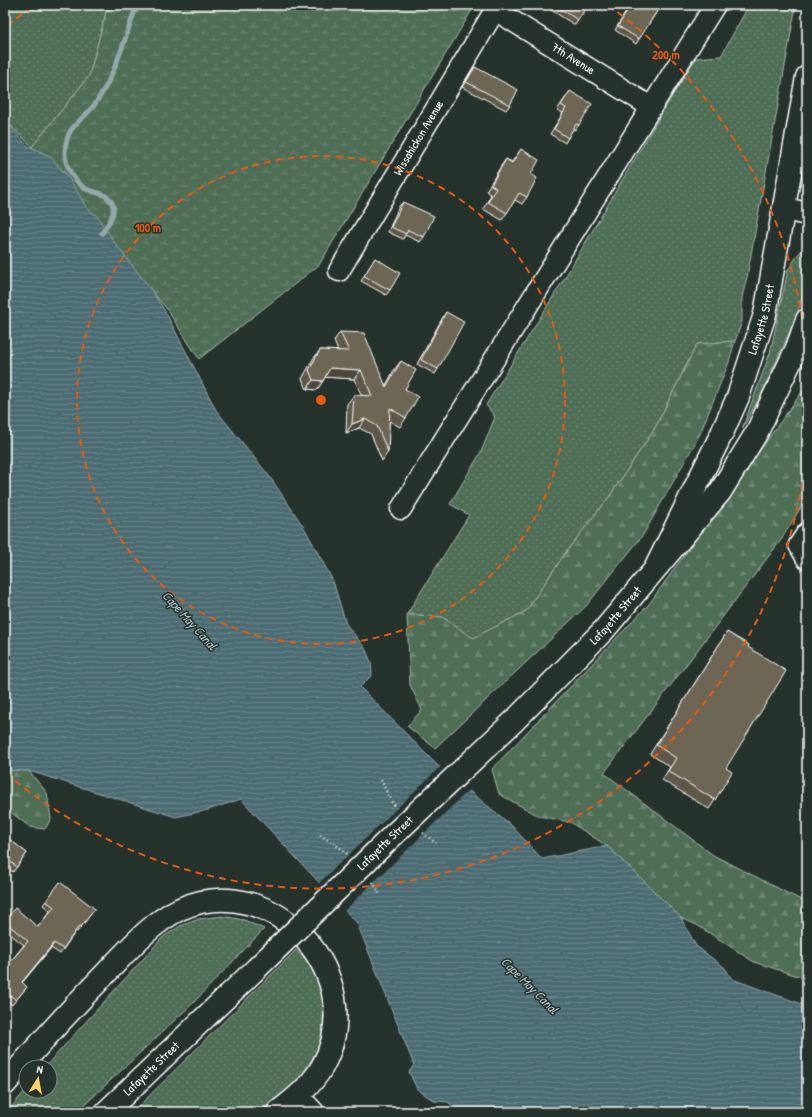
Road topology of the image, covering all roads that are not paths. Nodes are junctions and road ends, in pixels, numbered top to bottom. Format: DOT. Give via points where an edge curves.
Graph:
graph roads {
  1 [pos="715,5"];
  2 [pos="496,8"];
  3 [pos="807,77"];
  4 [pos="651,107"];
  5 [pos="785,209"];
  6 [pos="807,214"];
  7 [pos="339,271"];
  8 [pos="807,320"];
  9 [pos="401,509"];
  10 [pos="807,533"];
  11 [pos="807,558"];
  12 [pos="656,567"];
  13 [pos="5,1084"];
  14 [pos="299,1096"];
  15 [pos="106,1112"];
  16 [pos="278,1112"];
  17 [pos="314,1112"];
  1 -- 4 [label="street"];
  2 -- 4 [label="street, 7th Avenue"];
  2 -- 7 [label="street, Wissahickon Avenue"];
  3 -- 5 [label="main road, Lafayette Street"];
  4 -- 9 [label="street"];
  5 -- 6 [label="main road"];
  5 -- 12 [label="main road, Lafayette Street" via="765,314 744,378 722,433"];
  8 -- 12 [label="main road, Lafayette Street" via="797,348 756,432 724,486"];
  10 -- 11 [label="street" via="800,545"];
  12 -- 15 [label="main road, Lafayette Street, bridge" via="604,630 513,722"];
  13 -- 14 [label="main road" via="54,1028 160,920 180,909 221,900 261,907 296,930 312,946 324,965 332,985 335,1026 330,1047 322,1066"];
  14 -- 16 [label="main road"];
  14 -- 17 [label="street"];
}
